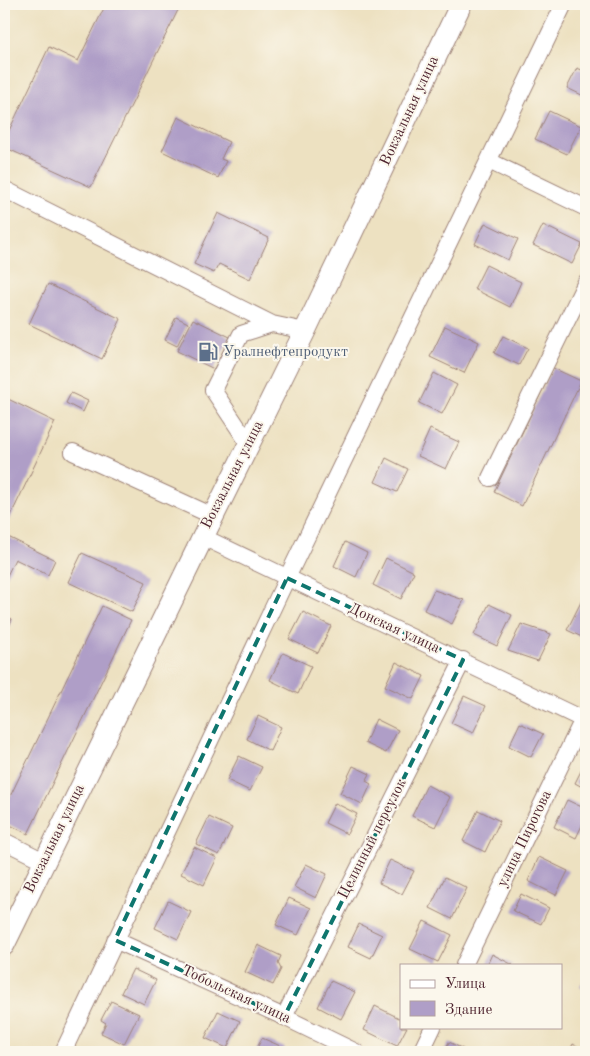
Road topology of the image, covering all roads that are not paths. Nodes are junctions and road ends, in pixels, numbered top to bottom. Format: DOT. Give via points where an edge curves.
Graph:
graph roads {
  1 [pos="461,4"];
  2 [pos="564,4"];
  3 [pos="489,161"];
  4 [pos="4,189"];
  5 [pos="586,208"];
  6 [pos="586,282"];
  7 [pos="272,324"];
  8 [pos="305,331"];
  9 [pos="249,444"];
  10 [pos="73,452"];
  11 [pos="490,478"];
  12 [pos="213,516"];
  13 [pos="203,537"];
  14 [pos="287,578"];
  15 [pos="462,660"];
  16 [pos="585,718"];
  17 [pos="4,841"];
  18 [pos="44,861"];
  19 [pos="115,940"];
  20 [pos="4,945"];
  21 [pos="464,964"];
  22 [pos="284,1017"];
  23 [pos="433,1028"];
  24 [pos="63,1052"];
  25 [pos="356,1052"];
  26 [pos="421,1052"];
  1 -- 8 [label="main road, Вокзальная улица"];
  2 -- 3 [label="street"];
  3 -- 5 [label="street"];
  3 -- 14 [label="street"];
  4 -- 7 [label="street"];
  6 -- 11 [label="street"];
  7 -- 8 [label="street"];
  7 -- 9 [label="street" via="240,334 213,390"];
  8 -- 9 [label="main road, Вокзальная улица"];
  9 -- 12 [label="main road, Вокзальная улица"];
  10 -- 12 [label="street"];
  12 -- 13 [label="main road, Вокзальная улица"];
  13 -- 14 [label="street, Донская улица"];
  13 -- 18 [label="main road, Вокзальная улица"];
  14 -- 15 [label="street, Донская улица"];
  14 -- 19 [label="street"];
  15 -- 16 [label="street, Донская улица"];
  15 -- 22 [label="street, Целинный переулок"];
  16 -- 21 [label="street, улица Пирогова"];
  17 -- 18 [label="street"];
  18 -- 20 [label="main road, Вокзальная улица"];
  19 -- 22 [label="street, Тобольская улица"];
  19 -- 24 [label="street"];
  22 -- 25 [label="street, Тобольская улица"];
  23 -- 26 [label="street"];
}
